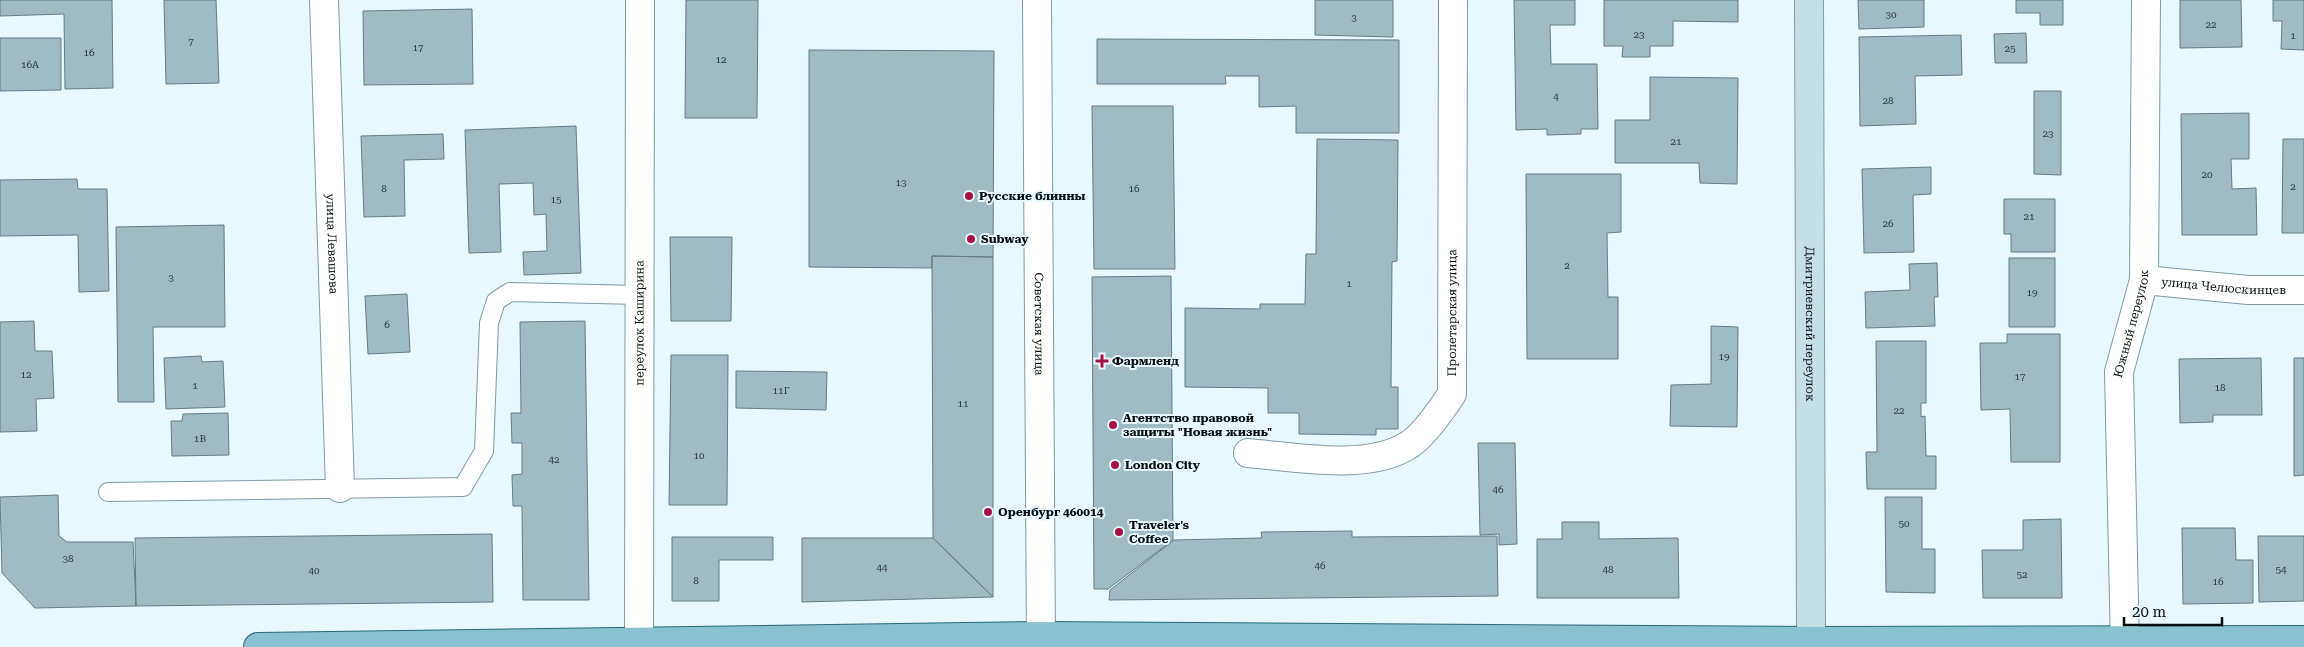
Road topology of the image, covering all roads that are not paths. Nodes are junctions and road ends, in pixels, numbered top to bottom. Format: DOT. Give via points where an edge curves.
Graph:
graph roads {
  1 [pos="324,0"];
  2 [pos="640,0"];
  3 [pos="1037,0"];
  4 [pos="1453,0"];
  5 [pos="1809,0"];
  6 [pos="2146,0"];
  7 [pos="2144,280"];
  8 [pos="2304,290"];
  9 [pos="638,295"];
  10 [pos="1248,453"];
  11 [pos="340,488"];
  12 [pos="108,492"];
  13 [pos="2304,640"];
  14 [pos="1041,642"];
  15 [pos="639,644"];
  16 [pos="1812,644"];
  17 [pos="2124,644"];
  18 [pos="258,647"];
  1 -- 11 [label="street, улица Левашова"];
  2 -- 9 [label="street, переулок Каширина"];
  3 -- 14 [label="street, Советская улица"];
  4 -- 10 [label="street, Пролетарская улица" via="1452,394 1436,417 1408,446 1370,460"];
  5 -- 16 [label="street, Дмитриевский переулок"];
  6 -- 7 [label="street, Южный переулок"];
  7 -- 8 [label="street, улица Челюскинцев" via="2248,290"];
  7 -- 17 [label="street, Южный переулок" via="2118,372"];
  9 -- 11 [label="lane" via="510,292 496,301 489,323 484,451 463,487"];
  9 -- 15 [label="street, переулок Каширина"];
  11 -- 12 [label="lane"];
  13 -- 17 [label="main road"];
  14 -- 15 [label="main road"];
  14 -- 16 [label="main road"];
  15 -- 18 [label="main road"];
  16 -- 17 [label="main road"];
}
